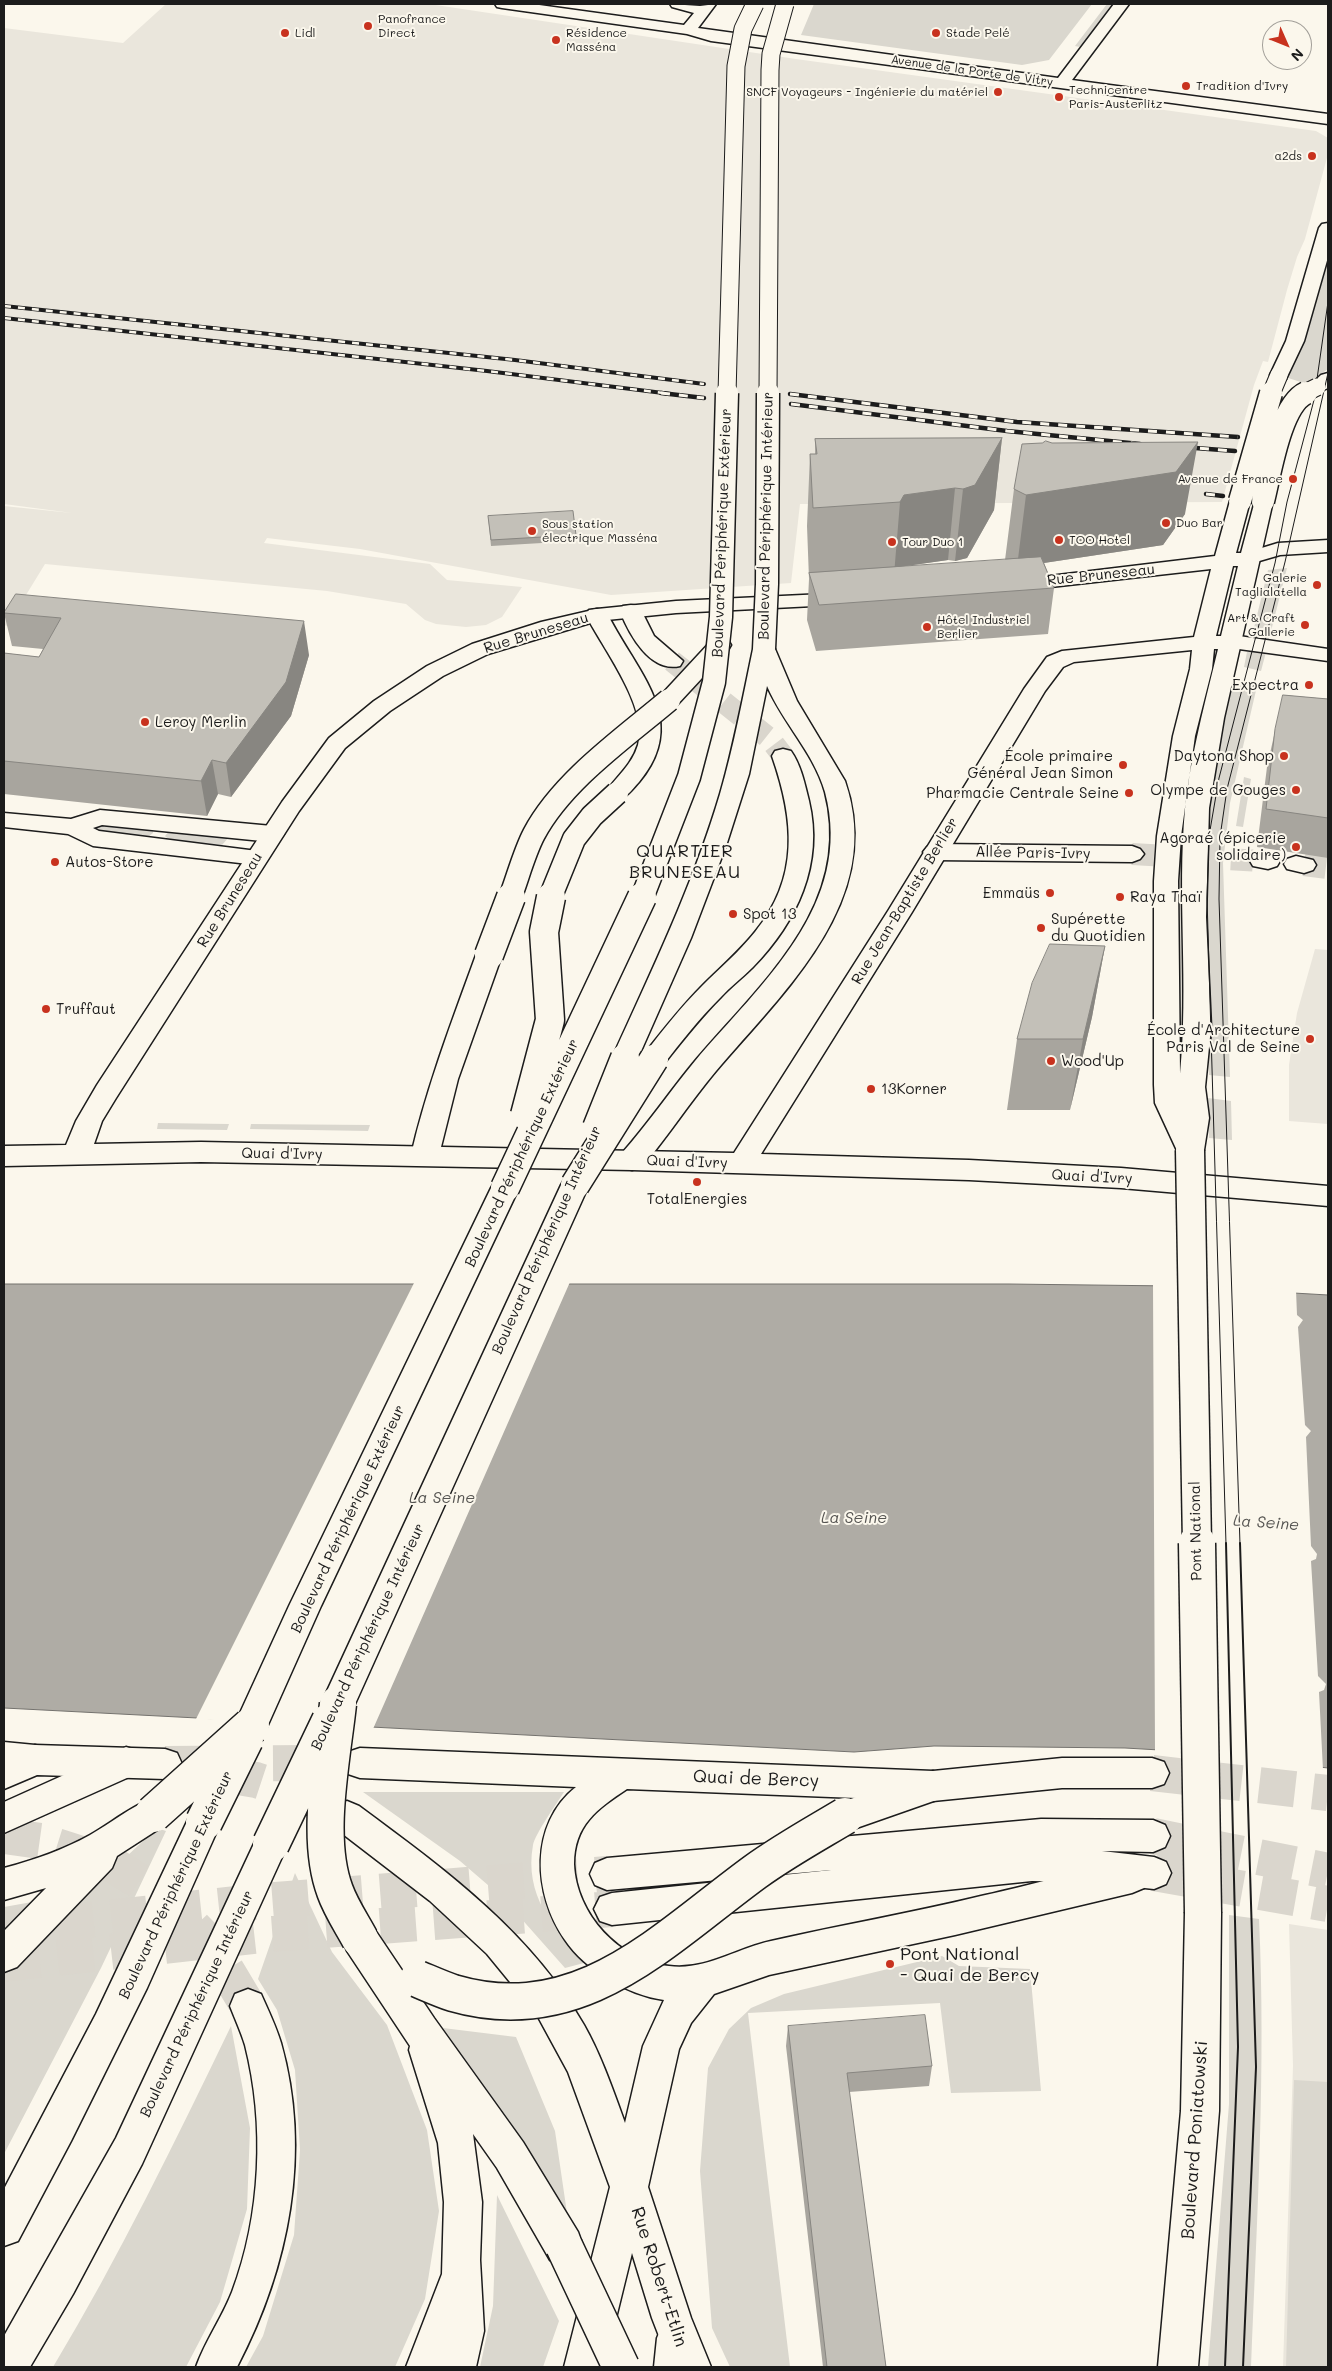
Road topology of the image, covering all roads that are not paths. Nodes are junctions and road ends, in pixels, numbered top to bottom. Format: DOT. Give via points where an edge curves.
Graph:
graph roads {
  1 [pos="502,4"];
  2 [pos="755,4"];
  3 [pos="785,4"];
  4 [pos="1122,4"];
  5 [pos="695,7"];
  6 [pos="682,29"];
  7 [pos="1086,52"];
  8 [pos="1062,83"];
  9 [pos="1090,87"];
  10 [pos="1328,119"];
  11 [pos="1328,228"];
  12 [pos="1323,383"];
  13 [pos="1328,546"];
  14 [pos="1249,558"];
  15 [pos="1328,558"];
  16 [pos="1224,562"];
  17 [pos="999,587"];
  18 [pos="864,598"];
  19 [pos="631,611"];
  20 [pos="597,615"];
  21 [pos="1232,642"];
  22 [pos="1204,643"];
  23 [pos="720,645"];
  24 [pos="764,648"];
  25 [pos="1328,655"];
  26 [pos="672,661"];
  27 [pos="782,756"];
  28 [pos="4,820"];
  29 [pos="168,823"];
  30 [pos="73,827"];
  31 [pos="272,834"];
  32 [pos="156,844"];
  33 [pos="935,852"];
  34 [pos="1132,854"];
  35 [pos="257,857"];
  36 [pos="1184,1115"];
  37 [pos="4,1156"];
  38 [pos="76,1156"];
  39 [pos="425,1156"];
  40 [pos="632,1160"];
  41 [pos="741,1164"];
  42 [pos="575,1185"];
  43 [pos="505,1188"];
  44 [pos="1328,1196"];
  45 [pos="338,1704"];
  46 [pos="252,1726"];
  47 [pos="20,1759"];
  48 [pos="126,1762"];
  49 [pos="360,1763"];
  50 [pos="165,1764"];
  51 [pos="1152,1773"];
  52 [pos="4,1774"];
  53 [pos="622,1774"];
  54 [pos="933,1786"];
  55 [pos="348,1817"];
  56 [pos="4,1818"];
  57 [pos="1154,1836"];
  58 [pos="117,1840"];
  59 [pos="607,1874"];
  60 [pos="4,1884"];
  61 [pos="612,1909"];
  62 [pos="1203,1912"];
  63 [pos="360,1939"];
  64 [pos="4,1955"];
  65 [pos="701,1983"];
  66 [pos="248,2006"];
  67 [pos="421,2031"];
  68 [pos="629,2186"];
  69 [pos="4,2227"];
  70 [pos="461,2260"];
  71 [pos="681,2357"];
  72 [pos="8,2367"];
  73 [pos="216,2367"];
  74 [pos="426,2367"];
  75 [pos="456,2367"];
  76 [pos="584,2367"];
  77 [pos="621,2367"];
  78 [pos="1178,2367"];
  1 -- 6 [label="main road, Avenue de la Porte de Vitry"];
  2 -- 23 [label="main road, Boulevard Périphérique Extérieur, bridge" via="743,29 736,76"];
  3 -- 24 [label="main road, Boulevard Périphérique Intérieur, bridge" via="771,54 769,77"];
  4 -- 7 [label="main road"];
  5 -- 6 [label="main road"];
  6 -- 8 [label="main road, Avenue de la Porte de Vitry" via="711,36"];
  7 -- 8 [label="main road"];
  7 -- 9 [label="main road"];
  8 -- 9 [label="main road, Avenue de la Porte de Vitry"];
  9 -- 10 [label="main road, Avenue de la Porte de Vitry"];
  11 -- 16 [label="main road, bridge" via="1295,341 1271,393"];
  12 -- 14 [label="main road, bridge" via="1301,395 1285,418"];
  13 -- 14 [label="main road" via="1278,548"];
  14 -- 15 [label="main road" via="1275,562"];
  14 -- 16 [label="main road, Rue Bruneseau"];
  14 -- 21 [label="main road"];
  16 -- 17 [label="main road, Rue Bruneseau"];
  16 -- 22 [label="main road"];
  18 -- 19 [label="main road, Rue Bruneseau"];
  19 -- 20 [label="main road, Rue Bruneseau"];
  19 -- 26 [label="main road" via="640,634 649,646"];
  20 -- 31 [label="main road, Rue Bruneseau" via="480,648 435,671 382,706 337,743"];
  20 -- 43 [label="main road, bridge" via="646,705 653,734 636,772 574,839 550,899 544,932 550,1020"];
  21 -- 22 [label="main road, Rue Jean-Baptiste Berlier"];
  21 -- 25 [label="main road, Rue Jean-Baptiste Berlier"];
  21 -- 36 [label="main road" via="1213,718 1196,823 1194,917 1198,1027 1192,1087"];
  22 -- 33 [label="main road, Rue Jean-Baptiste Berlier" via="1090,652 1055,662"];
  22 -- 36 [label="main road" via="1184,736 1169,836 1166,881 1168,1102"];
  23 -- 39 [label="main road, bridge" via="669,700 594,763 552,806 534,834 447,1070 431,1122"];
  23 -- 43 [label="main road, Boulevard Périphérique Extérieur, bridge" via="717,672 683,798 610,971"];
  24 -- 40 [label="main road" via="789,708 824,762 836,791 843,842 839,875 828,906 801,955 703,1069"];
  24 -- 42 [label="main road, Boulevard Périphérique Intérieur, bridge" via="742,754 720,831 693,907 625,1058"];
  27 -- 42 [label="main road, bridge" via="798,800 803,829 801,863 793,889 778,919 654,1059"];
  28 -- 30 [label="main road"];
  29 -- 30 [label="main road" via="100,817"];
  29 -- 31 [label="main road"];
  29 -- 32 [label="main road"];
  30 -- 32 [label="main road" via="93,838"];
  31 -- 35 [label="main road, Rue Bruneseau"];
  32 -- 35 [label="main road"];
  33 -- 34 [label="main road, Allée Paris-Ivry"];
  33 -- 41 [label="main road, Rue Jean-Baptiste Berlier"];
  35 -- 38 [label="main road, Rue Bruneseau" via="89,1121"];
  36 -- 62 [label="main road, Pont National, bridge" via="1190,1150"];
  37 -- 38 [label="main road, Quai d'Ivry"];
  38 -- 39 [label="main road, Quai d'Ivry" via="201,1152"];
  39 -- 40 [label="main road, Quai d'Ivry"];
  40 -- 41 [label="main road, Quai d'Ivry"];
  41 -- 44 [label="main road, Quai d'Ivry" via="1091,1176"];
  42 -- 45 [label="main road, Boulevard Périphérique Intérieur"];
  43 -- 46 [label="main road, Boulevard Périphérique Extérieur" via="305,1606"];
  45 -- 63 [label="main road, bridge" via="325,1832 327,1863 335,1892"];
  45 -- 72 [label="main road, Boulevard Périphérique Intérieur, bridge" via="129,2151"];
  46 -- 58 [label="main road, bridge" via="153,1814"];
  46 -- 69 [label="main road, Boulevard Périphérique Extérieur, bridge" via="204,1822 160,1924 59,2129"];
  47 -- 48 [label="main road"];
  47 -- 52 [label="main road"];
  48 -- 50 [label="main road"];
  48 -- 56 [label="main road"];
  49 -- 53 [label="main road, Quai de Bercy"];
  51 -- 54 [label="main road, Quai de Bercy" via="1062,1773"];
  53 -- 54 [label="main road, Quai de Bercy"];
  53 -- 65 [label="main road" via="593,1792 570,1814 558,1836 561,1894 577,1928 601,1953 636,1974 670,1984"];
  54 -- 63 [label="main road, bridge" via="845,1816 756,1871 618,1975 561,1996 515,2002 456,1994 418,1979"];
  55 -- 68 [label="main road" via="478,1918 519,1962 571,2038 593,2087"];
  57 -- 59 [label="main road" via="1042,1835"];
  58 -- 60 [label="main road" via="62,1867"];
  58 -- 64 [label="main road"];
  61 -- 65 [label="main road" via="1032,1865 1089,1866 1154,1873 1092,1884 981,1913 763,1959"];
  62 -- 78 [label="main road, Boulevard Poniatowski" via="1200,2111"];
  63 -- 67 [label="main road"];
  65 -- 68 [label="main road" via="678,2011 661,2046"];
  66 -- 73 [label="main road" via="264,2047 271,2090 276,2143 275,2192 269,2237 252,2292"];
  67 -- 70 [label="main road" via="456,2143 463,2202"];
  67 -- 77 [label="main road, bridge" via="510,2155 540,2204 564,2246"];
  68 -- 71 [label="main road, Rue Robert-Etlin"];
  68 -- 76 [label="main road"];
  70 -- 74 [label="main road" via="454,2299"];
  70 -- 75 [label="main road" via="464,2331"];
}
